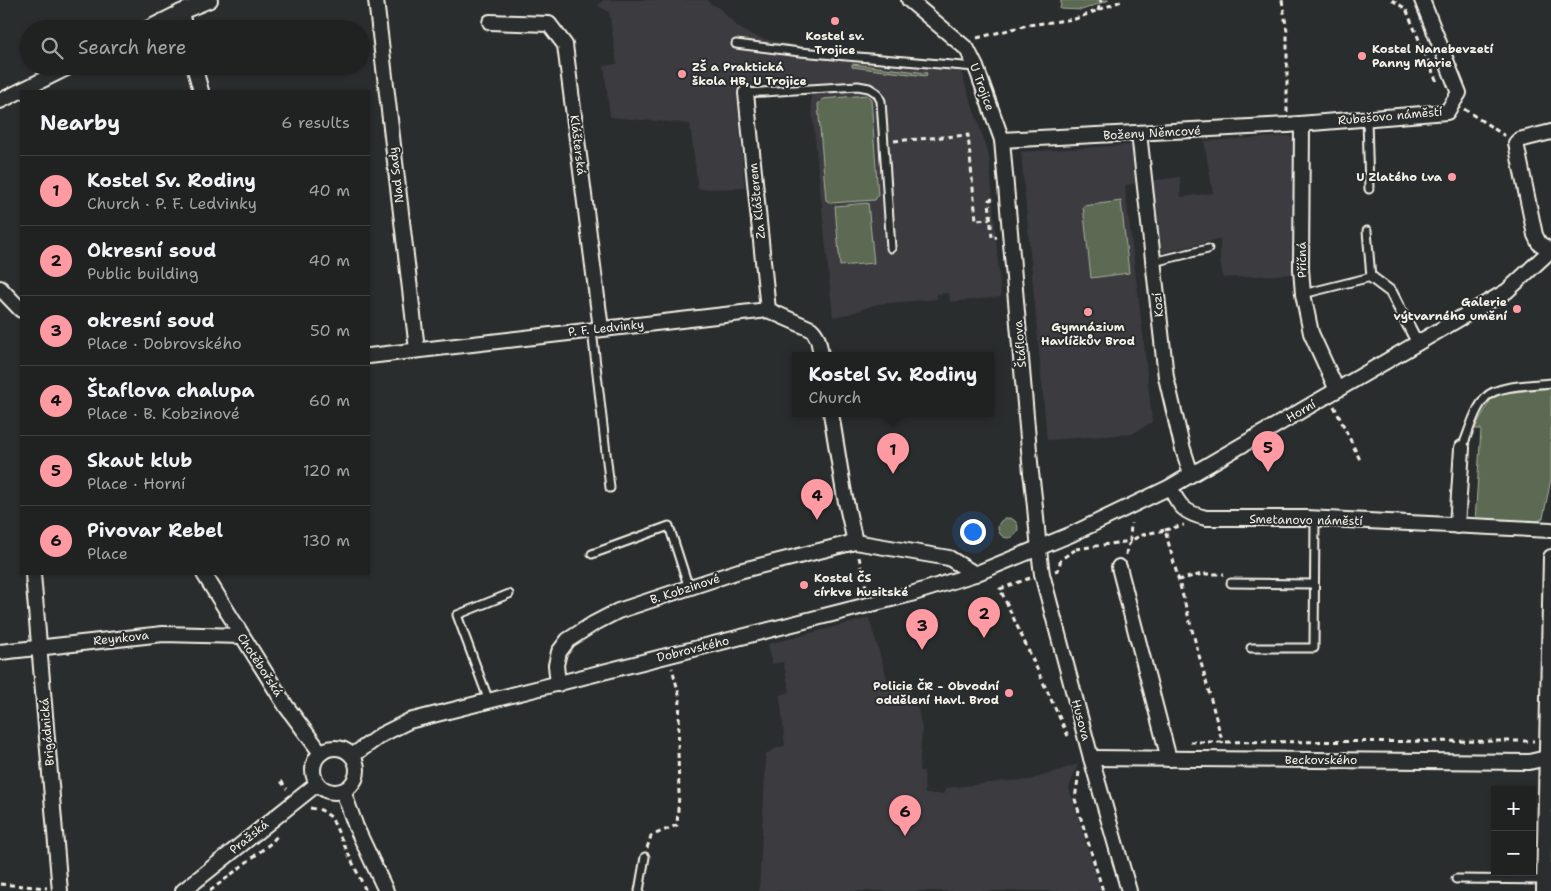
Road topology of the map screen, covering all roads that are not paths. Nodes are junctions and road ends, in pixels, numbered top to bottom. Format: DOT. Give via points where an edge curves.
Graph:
graph roads {
  1 [pos="210,0"];
  2 [pos="376,0"];
  3 [pos="909,0"];
  4 [pos="1422,0"];
  5 [pos="181,12"];
  6 [pos="165,20"];
  7 [pos="183,20"];
  8 [pos="490,22"];
  9 [pos="736,44"];
  10 [pos="976,67"];
  11 [pos="53,75"];
  12 [pos="196,75"];
  13 [pos="22,90"];
  14 [pos="200,90"];
  15 [pos="20,91"];
  16 [pos="746,93"];
  17 [pos="0,101"];
  18 [pos="1367,119"];
  19 [pos="1302,124"];
  20 [pos="1551,132"];
  21 [pos="1139,134"];
  22 [pos="1002,140"];
  23 [pos="1370,190"];
  24 [pos="1367,231"];
  25 [pos="891,248"];
  26 [pos="1208,248"];
  27 [pos="1550,251"];
  28 [pos="1153,262"];
  29 [pos="1371,277"];
  30 [pos="0,288"];
  31 [pos="1303,294"];
  32 [pos="20,309"];
  33 [pos="768,310"];
  34 [pos="597,330"];
  35 [pos="1418,344"];
  36 [pos="417,350"];
  37 [pos="820,352"];
  38 [pos="370,356"];
  39 [pos="1551,383"];
  40 [pos="1338,390"];
  41 [pos="832,417"];
  42 [pos="1462,448"];
  43 [pos="1191,474"];
  44 [pos="1170,487"];
  45 [pos="610,488"];
  46 [pos="1315,519"];
  47 [pos="1457,526"];
  48 [pos="1551,530"];
  49 [pos="855,542"];
  50 [pos="1038,548"];
  51 [pos="592,554"];
  52 [pos="1551,557"];
  53 [pos="1119,567"];
  54 [pos="975,574"];
  55 [pos="33,575"];
  56 [pos="205,575"];
  57 [pos="1231,583"];
  58 [pos="1314,584"];
  59 [pos="689,588"];
  60 [pos="509,594"];
  61 [pos="242,636"];
  62 [pos="40,647"];
  63 [pos="1251,648"];
  64 [pos="0,652"];
  65 [pos="558,684"];
  66 [pos="489,701"];
  67 [pos="321,753"];
  68 [pos="352,756"];
  69 [pos="1091,758"];
  70 [pos="1549,758"];
  71 [pos="1169,759"];
  72 [pos="317,784"];
  73 [pos="343,791"];
  74 [pos="644,857"];
  75 [pos="1456,879"];
  76 [pos="1544,885"];
  77 [pos="56,888"];
  78 [pos="183,891"];
  79 [pos="386,891"];
  80 [pos="639,891"];
  81 [pos="1129,891"];
  1 -- 5 [label="street"];
  2 -- 36 [label="street, Nad Sady"];
  3 -- 10 [label="street, U Trojice" via="967,49"];
  4 -- 18 [label="street, Rubešovo náměstí" via="1458,93 1454,102 1447,112"];
  5 -- 6 [label="street"];
  5 -- 7 [label="street"];
  8 -- 34 [label="street, Klášterská" via="549,24 565,45"];
  9 -- 10 [label="lane"];
  10 -- 22 [label="street, U Trojice"];
  11 -- 13 [label="street"];
  12 -- 14 [label="street"];
  15 -- 17 [label="street"];
  16 -- 25 [label="lane" via="858,86 877,93 881,101 885,142"];
  16 -- 33 [label="street, Za Klášterem"];
  18 -- 19 [label="street, Rubešovo náměstí"];
  18 -- 23 [label="lane"];
  19 -- 21 [label="street, Boženy Němcové"];
  19 -- 31 [label="street, Příčná"];
  20 -- 27 [label="street" via="1516,143 1535,235 1539,243"];
  21 -- 22 [label="street, Boženy Němcové"];
  21 -- 28 [label="street, Kozí"];
  22 -- 50 [label="street, Štáflova"];
  24 -- 29 [label="lane"];
  26 -- 28 [label="lane"];
  27 -- 35 [label="street, Horní" via="1507,291"];
  28 -- 43 [label="street, Kozí" via="1166,377"];
  29 -- 31 [label="lane"];
  29 -- 35 [label="street" via="1391,292"];
  30 -- 32 [label="street"];
  31 -- 40 [label="street, Příčná" via="1311,333"];
  33 -- 34 [label="street, P. F. Ledvinky"];
  33 -- 37 [label="street" via="816,333"];
  34 -- 36 [label="street, P. F. Ledvinky"];
  34 -- 45 [label="lane"];
  35 -- 40 [label="street, Horní"];
  36 -- 38 [label="street, P. F. Ledvinky"];
  39 -- 42 [label="lane" via="1503,389 1487,396 1479,406"];
  40 -- 43 [label="street, Horní"];
  41 -- 49 [label="street"];
  42 -- 47 [label="street"];
  43 -- 44 [label="street, Horní"];
  44 -- 46 [label="street, Smetanovo náměstí" via="1183,509 1206,518"];
  44 -- 50 [label="street, Horní"];
  46 -- 47 [label="street, Smetanovo náměstí"];
  46 -- 58 [label="lane"];
  47 -- 48 [label="street, Smetanovo náměstí"];
  49 -- 54 [label="street" via="949,558"];
  49 -- 59 [label="street, B. Kobzinové"];
  50 -- 54 [label="street, Dobrovského"];
  50 -- 69 [label="street, Husova"];
  51 -- 59 [label="lane" via="669,526"];
  52 -- 70 [label="street"];
  53 -- 71 [label="street"];
  54 -- 65 [label="street, Dobrovského"];
  55 -- 62 [label="street, Brigádnická"];
  56 -- 61 [label="street, Chotěbořská"];
  57 -- 58 [label="lane"];
  58 -- 63 [label="lane" via="1314,648"];
  59 -- 65 [label="street, B. Kobzinové" via="605,617 568,640 556,665"];
  60 -- 66 [label="lane" via="457,616"];
  61 -- 62 [label="street, Reynkova" via="162,634"];
  61 -- 67 [label="street, Chotěbořská" via="286,706"];
  62 -- 64 [label="street, Reynkova"];
  62 -- 77 [label="street, Brigádnická"];
  65 -- 66 [label="street, Dobrovského"];
  66 -- 68 [label="street, Dobrovského" via="409,721 381,735"];
  67 -- 68 [label="street" via="337,748"];
  67 -- 72 [label="street" via="312,770"];
  68 -- 73 [label="street" via="356,776"];
  69 -- 71 [label="street, Beckovského"];
  69 -- 81 [label="street, Husova"];
  70 -- 71 [label="street, Beckovského" via="1529,762"];
  70 -- 76 [label="street"];
  72 -- 73 [label="street" via="328,792"];
  72 -- 78 [label="street, Pražská"];
  73 -- 79 [label="street"];
  74 -- 80 [label="lane"];
  75 -- 76 [label="lane"];
}
